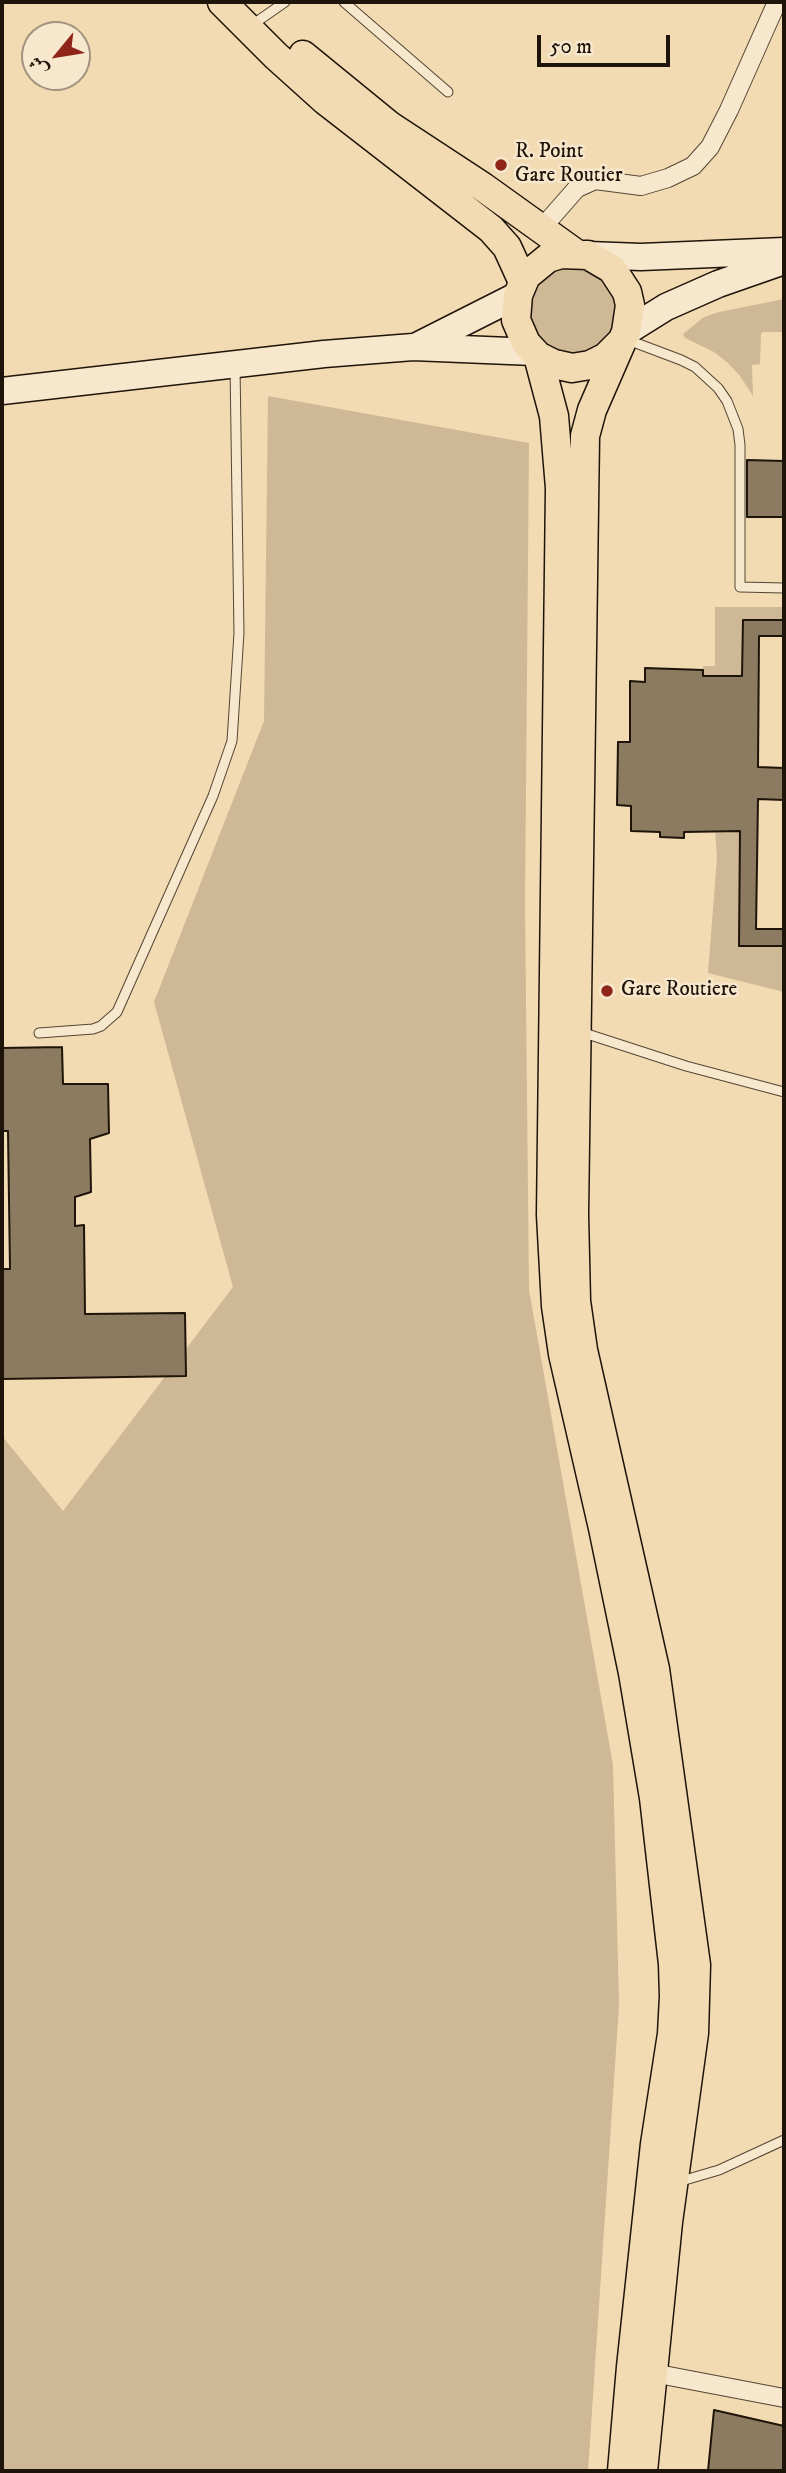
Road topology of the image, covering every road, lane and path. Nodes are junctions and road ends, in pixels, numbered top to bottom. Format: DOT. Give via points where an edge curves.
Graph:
graph roads {
  1 [pos="222,2"];
  2 [pos="344,2"];
  3 [pos="777,2"];
  4 [pos="261,12"];
  5 [pos="448,92"];
  6 [pos="541,229"];
  7 [pos="784,251"];
  8 [pos="581,254"];
  9 [pos="784,261"];
  10 [pos="520,288"];
  11 [pos="622,338"];
  12 [pos="413,347"];
  13 [pos="536,354"];
  14 [pos="235,364"];
  15 [pos="2,391"];
  16 [pos="784,588"];
  17 [pos="576,1030"];
  18 [pos="39,1033"];
  19 [pos="784,1092"];
  20 [pos="784,2140"];
  21 [pos="673,2183"];
  22 [pos="653,2372"];
  23 [pos="784,2398"];
  24 [pos="622,2471"];
  25 [pos="643,2471"];
  1 -- 4 [label="main road"];
  2 -- 5 [label="lane"];
  3 -- 6 [label="street" via="710,147 693,166 641,186 595,180 577,188"];
  4 -- 6 [label="main road" via="330,78 390,126"];
  4 -- 10 [label="main road" via="326,101 491,229 507,247"];
  6 -- 8 [label="main road"];
  7 -- 8 [label="street"];
  8 -- 10 [label="main road" via="548,258"];
  8 -- 11 [label="main road" via="612,269 627,292 630,305"];
  9 -- 11 [label="street" via="676,303"];
  10 -- 12 [label="street"];
  10 -- 13 [label="main road" via="516,307 520,332"];
  11 -- 13 [label="main road" via="606,357 590,365 554,365"];
  11 -- 16 [label="lane" via="695,367 727,401 740,445 740,587"];
  11 -- 17 [label="main road" via="585,436"];
  12 -- 13 [label="street"];
  12 -- 14 [label="street"];
  13 -- 24 [label="main road" via="554,416 560,488 551,1215 556,1306 562,1354 635,1687 654,1798 673,1964 672,2034 652,2170"];
  14 -- 15 [label="street"];
  14 -- 18 [label="lane" via="239,634 232,741 213,796 117,1012 93,1029"];
  17 -- 19 [label="lane"];
  17 -- 21 [label="main road" via="576,1301 655,1670 696,1965 695,2024"];
  20 -- 21 [label="lane" via="719,2170"];
  21 -- 22 [label="main road"];
  22 -- 23 [label="street"];
  22 -- 25 [label="main road"];
}
